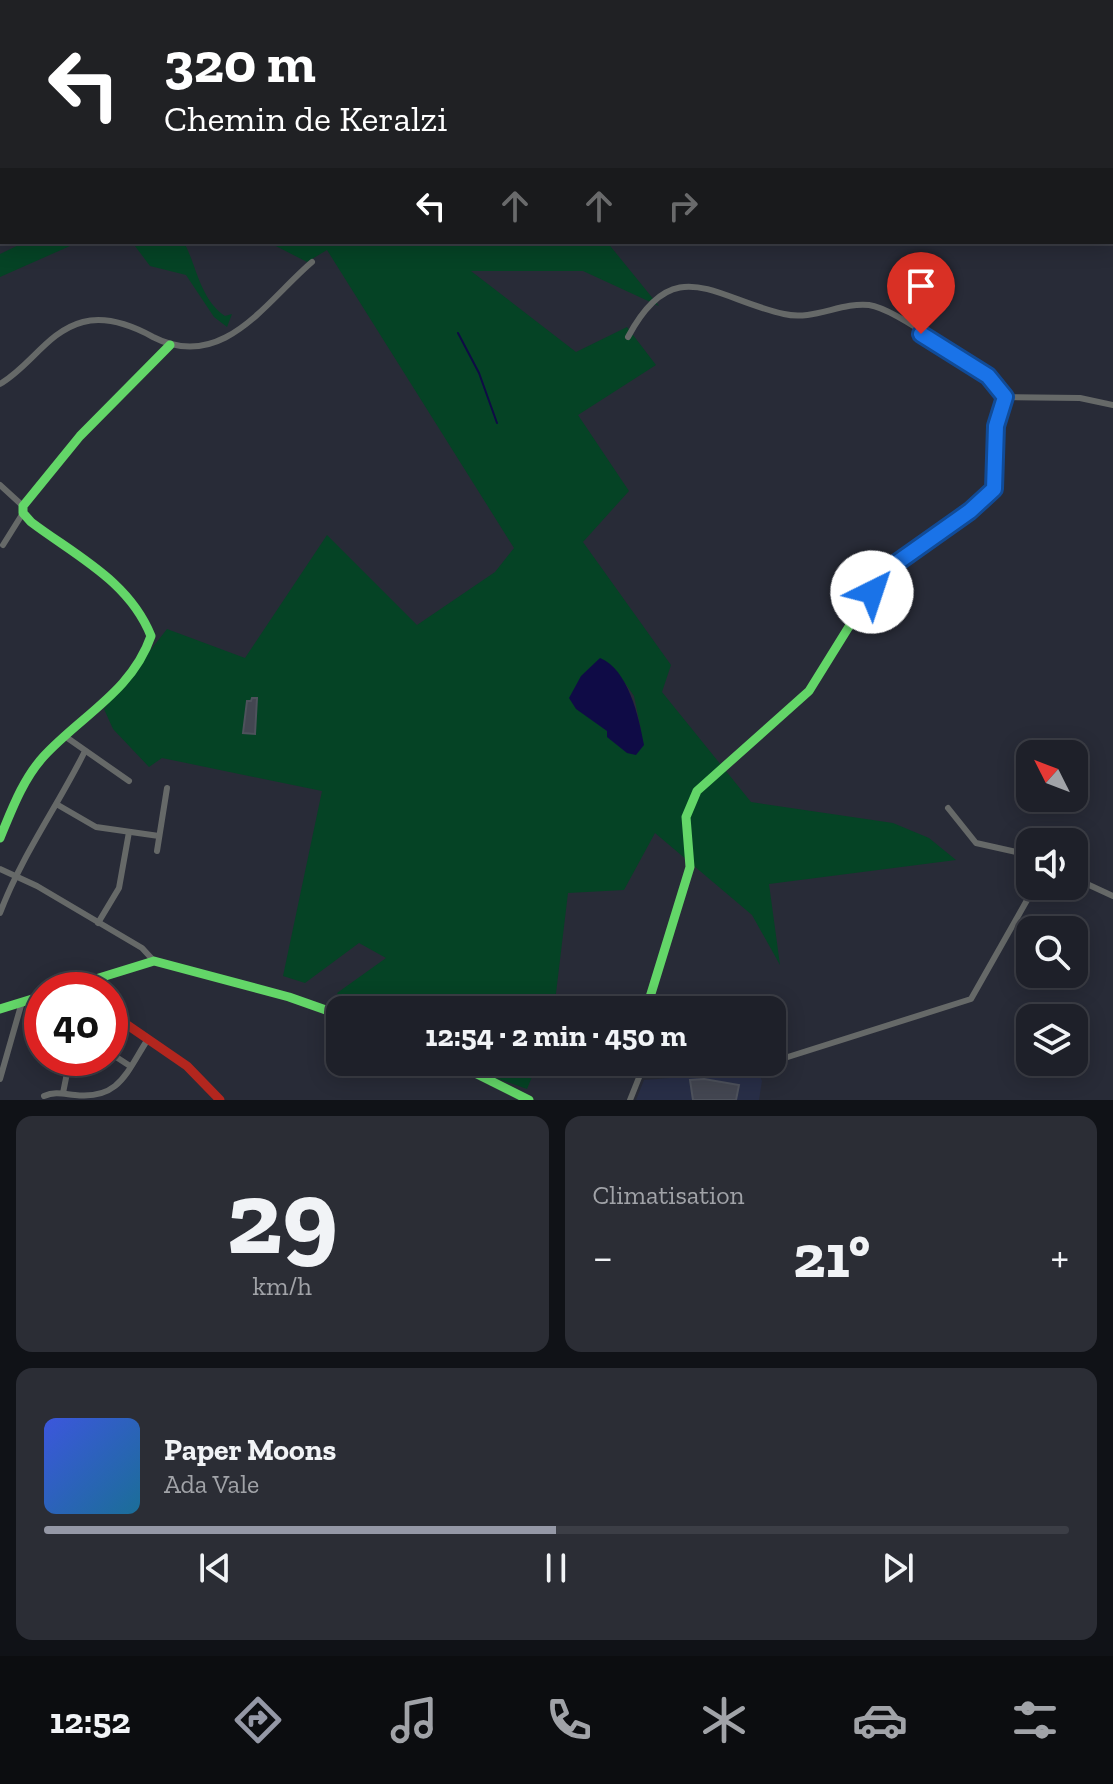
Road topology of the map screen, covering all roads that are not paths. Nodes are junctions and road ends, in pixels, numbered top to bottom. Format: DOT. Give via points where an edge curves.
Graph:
graph roads {
  1 [pos="312,262"];
  2 [pos="628,337"];
  3 [pos="170,345"];
  4 [pos="0,384"];
  5 [pos="1005,397"];
  6 [pos="1113,405"];
  7 [pos="0,485"];
  8 [pos="23,510"];
  9 [pos="3,545"];
  10 [pos="66,737"];
  11 [pos="84,753"];
  12 [pos="129,781"];
  13 [pos="167,788"];
  14 [pos="58,805"];
  15 [pos="948,808"];
  16 [pos="129,832"];
  17 [pos="159,836"];
  18 [pos="0,838"];
  19 [pos="157,851"];
  20 [pos="1016,852"];
  21 [pos="0,869"];
  22 [pos="14,875"];
  23 [pos="1088,884"];
  24 [pos="1113,896"];
  25 [pos="1027,900"];
  26 [pos="0,913"];
  27 [pos="98,923"];
  28 [pos="154,961"];
  29 [pos="121,972"];
  30 [pos="650,996"];
  31 [pos="22,1002"];
  32 [pos="0,1009"];
  33 [pos="326,1010"];
  34 [pos="128,1025"];
  35 [pos="148,1039"];
  36 [pos="786,1058"];
  37 [pos="130,1066"];
  38 [pos="66,1076"];
  39 [pos="481,1076"];
  40 [pos="640,1076"];
  41 [pos="0,1079"];
  42 [pos="63,1093"];
  43 [pos="44,1096"];
  44 [pos="220,1100"];
  45 [pos="529,1100"];
  46 [pos="630,1100"];
  1 -- 3 [label="street" via="276,302 222,342"];
  2 -- 5 [label="street" via="645,306 671,290 691,286 786,315 867,305 887,312 988,376"];
  3 -- 4 [label="street" via="113,322 87,321 59,332"];
  3 -- 8 [label="street" via="80,436"];
  5 -- 6 [label="street" via="1074,398"];
  5 -- 30 [label="street" via="996,426 994,489 898,562 872,592 804,696 695,793 686,821 690,867"];
  7 -- 8 [label="street"];
  8 -- 9 [label="street"];
  8 -- 10 [label="street" via="115,584 146,620 151,636 138,664"];
  10 -- 11 [label="street"];
  10 -- 18 [label="street" via="25,780"];
  11 -- 12 [label="street"];
  11 -- 14 [label="street"];
  13 -- 17 [label="street"];
  14 -- 16 [label="street" via="96,827"];
  14 -- 22 [label="street"];
  15 -- 20 [label="street" via="976,843"];
  16 -- 17 [label="street"];
  16 -- 27 [label="street" via="119,888"];
  17 -- 19 [label="street"];
  21 -- 22 [label="street"];
  22 -- 26 [label="street"];
  22 -- 27 [label="street"];
  23 -- 24 [label="street"];
  25 -- 36 [label="street" via="971,999"];
  27 -- 28 [label="street" via="142,948"];
  28 -- 29 [label="street"];
  28 -- 33 [label="street"];
  31 -- 32 [label="street"];
  31 -- 41 [label="street"];
  34 -- 35 [label="street"];
  35 -- 37 [label="street"];
  35 -- 44 [label="street" via="187,1066"];
  37 -- 42 [label="street" via="104,1095"];
  38 -- 42 [label="street"];
  39 -- 45 [label="street"];
  40 -- 46 [label="street"];
  42 -- 43 [label="street"];
}
